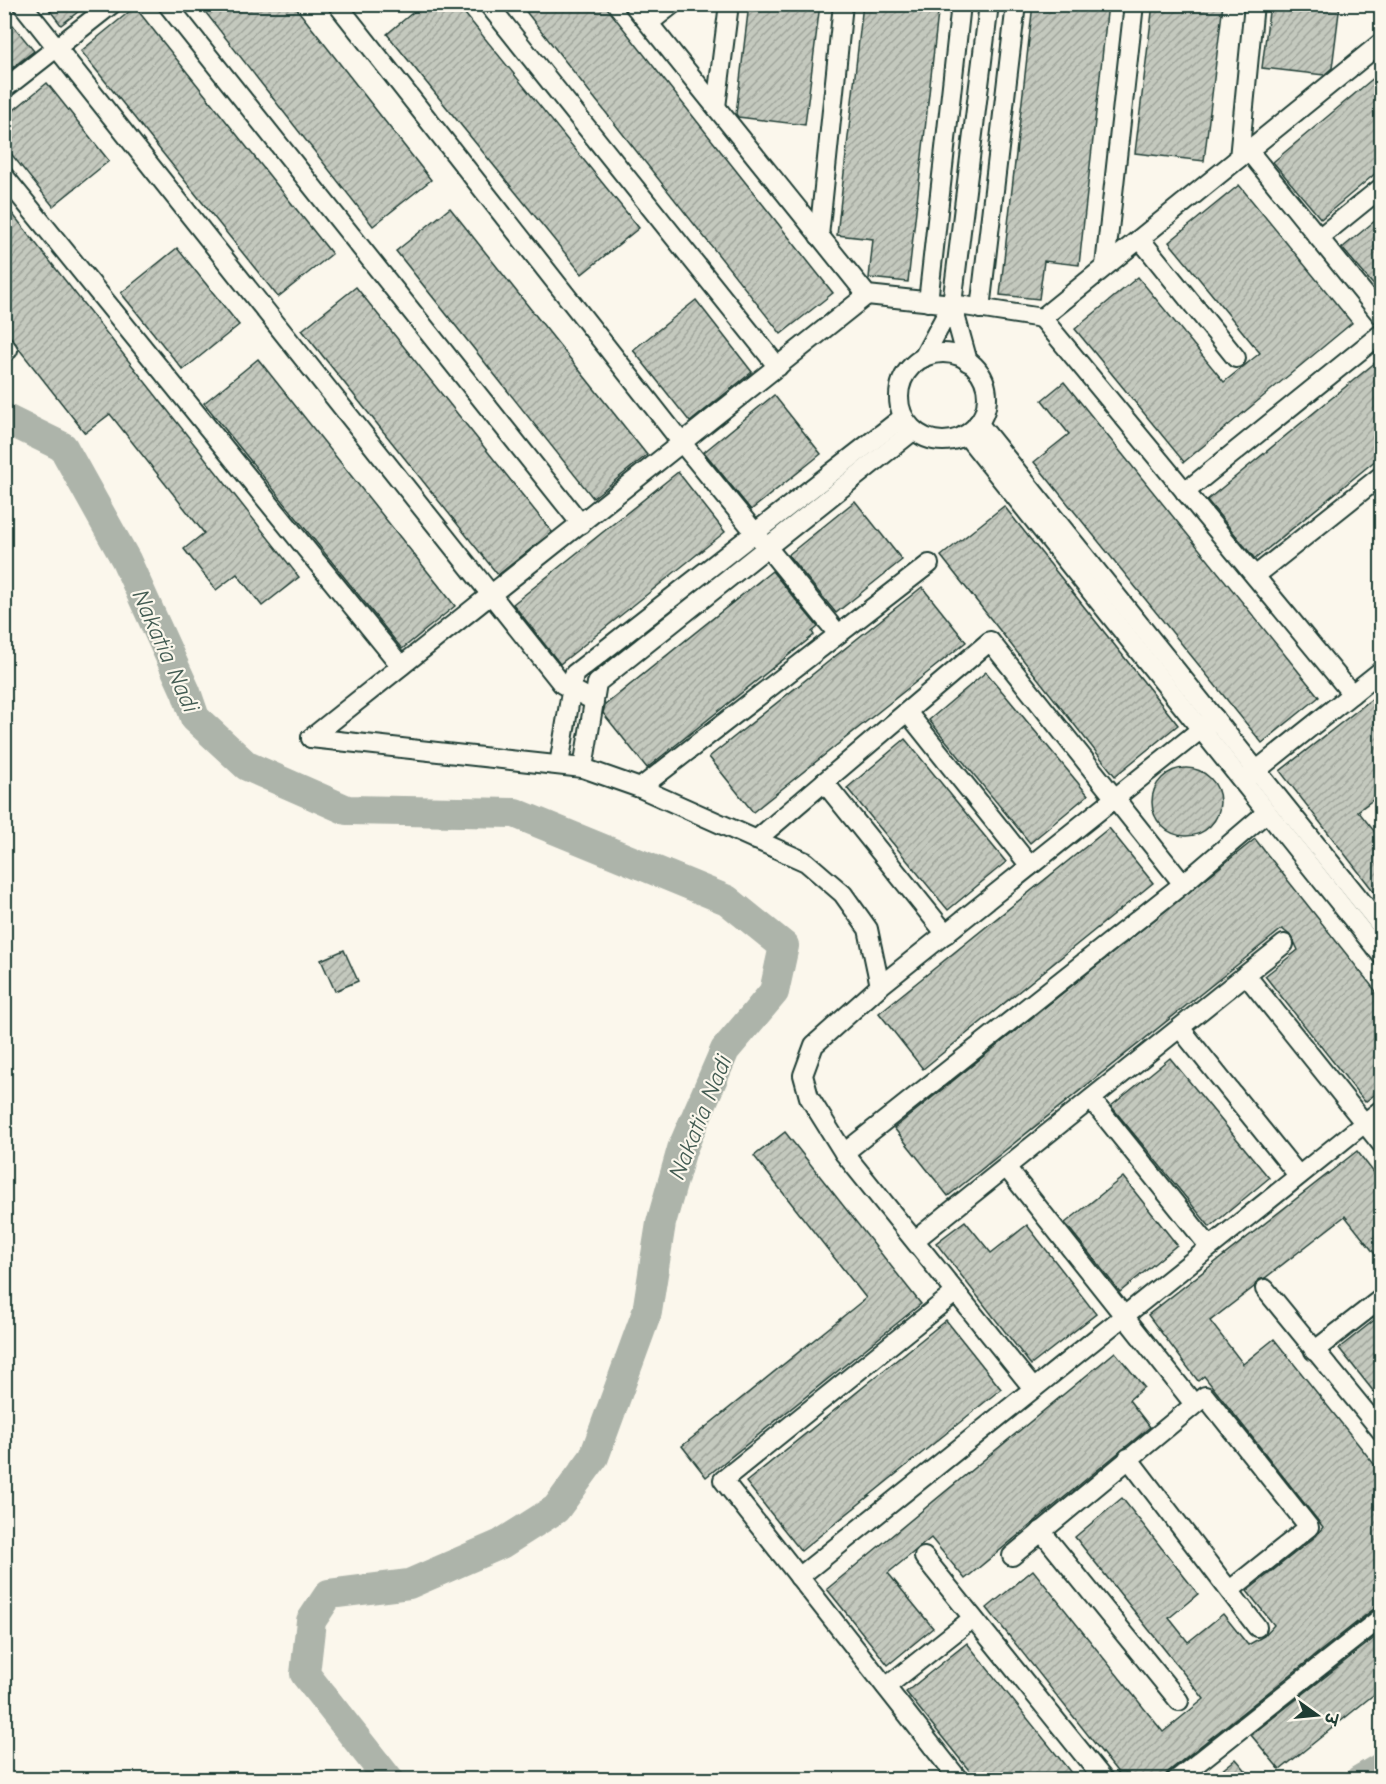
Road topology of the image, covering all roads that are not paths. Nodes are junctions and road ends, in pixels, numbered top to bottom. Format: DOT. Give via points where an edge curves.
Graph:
graph roads {
  1 [pos="22,4"];
  2 [pos="112,4"];
  3 [pos="167,4"];
  4 [pos="337,4"];
  5 [pos="488,4"];
  6 [pos="633,4"];
  7 [pos="673,4"];
  8 [pos="729,4"];
  9 [pos="843,4"];
  10 [pos="961,4"];
  11 [pos="989,4"];
  12 [pos="1016,4"];
  13 [pos="1134,4"];
  14 [pos="1254,4"];
  15 [pos="649,24"];
  16 [pos="1382,42"];
  17 [pos="56,48"];
  18 [pos="4,89"];
  19 [pos="716,107"];
  20 [pos="1244,154"];
  21 [pos="4,176"];
  22 [pos="1382,187"];
  23 [pos="819,236"];
  24 [pos="1319,238"];
  25 [pos="1140,239"];
  26 [pos="1105,266"];
  27 [pos="867,296"];
  28 [pos="928,302"];
  29 [pos="952,304"];
  30 [pos="980,309"];
  31 [pos="1382,316"];
  32 [pos="1042,318"];
  33 [pos="1382,333"];
  34 [pos="923,358"];
  35 [pos="1236,358"];
  36 [pos="968,362"];
  37 [pos="778,367"];
  38 [pos="908,424"];
  39 [pos="972,429"];
  40 [pos="682,443"];
  41 [pos="1378,485"];
  42 [pos="1185,492"];
  43 [pos="581,524"];
  44 [pos="755,532"];
  45 [pos="767,547"];
  46 [pos="929,564"];
  47 [pos="1255,576"];
  48 [pos="491,595"];
  49 [pos="838,634"];
  50 [pos="401,666"];
  51 [pos="1382,670"];
  52 [pos="571,690"];
  53 [pos="1352,694"];
  54 [pos="594,701"];
  55 [pos="907,712"];
  56 [pos="1208,724"];
  57 [pos="559,765"];
  58 [pos="583,768"];
  59 [pos="1250,776"];
  60 [pos="824,782"];
  61 [pos="640,788"];
  62 [pos="1115,798"];
  63 [pos="1267,812"];
  64 [pos="756,840"];
  65 [pos="1030,866"];
  66 [pos="1183,884"];
  67 [pos="1382,927"];
  68 [pos="946,934"];
  69 [pos="1284,944"];
  70 [pos="1382,956"];
  71 [pos="1246,975"];
  72 [pos="880,986"];
  73 [pos="1180,1028"];
  74 [pos="1091,1099"];
  75 [pos="1382,1108"];
  76 [pos="1364,1123"];
  77 [pos="1382,1145"];
  78 [pos="844,1153"];
  79 [pos="1006,1167"];
  80 [pos="1298,1175"];
  81 [pos="915,1240"];
  82 [pos="1209,1246"];
  83 [pos="1265,1289"];
  84 [pos="956,1292"];
  85 [pos="1382,1298"];
  86 [pos="1123,1314"];
  87 [pos="1314,1351"];
  88 [pos="1032,1387"];
  89 [pos="1194,1404"];
  90 [pos="1382,1432"];
  91 [pos="1128,1458"];
  92 [pos="1041,1531"];
  93 [pos="1012,1556"];
  94 [pos="924,1557"];
  95 [pos="799,1577"];
  96 [pos="1230,1590"];
  97 [pos="1382,1617"];
  98 [pos="973,1618"];
  99 [pos="1257,1627"];
  100 [pos="886,1687"];
  101 [pos="1179,1701"];
  102 [pos="959,1779"];
  103 [pos="1104,1779"];
  104 [pos="1176,1779"];
  1 -- 17 [label="street"];
  2 -- 17 [label="street"];
  3 -- 43 [label="street"];
  4 -- 40 [label="street"];
  5 -- 37 [label="street"];
  6 -- 15 [label="street"];
  7 -- 15 [label="street"];
  8 -- 19 [label="street"];
  9 -- 23 [label="street"];
  10 -- 28 [label="street"];
  11 -- 29 [label="street"];
  12 -- 30 [label="street"];
  13 -- 26 [label="street"];
  14 -- 20 [label="street"];
  15 -- 19 [label="street"];
  16 -- 20 [label="street"];
  17 -- 18 [label="street"];
  17 -- 48 [label="street"];
  19 -- 23 [label="street"];
  20 -- 24 [label="street"];
  20 -- 25 [label="street"];
  21 -- 50 [label="street"];
  22 -- 24 [label="street"];
  23 -- 27 [label="street"];
  24 -- 31 [label="street"];
  25 -- 26 [label="street"];
  25 -- 35 [label="street"];
  26 -- 32 [label="street"];
  27 -- 28 [label="street"];
  27 -- 37 [label="street"];
  28 -- 29 [label="street"];
  29 -- 30 [label="street"];
  29 -- 34 [label="street"];
  29 -- 36 [label="street"];
  30 -- 32 [label="street"];
  32 -- 42 [label="street"];
  33 -- 42 [label="street"];
  34 -- 36 [label="street" via="940,353 957,355"];
  34 -- 38 [label="street" via="910,368 901,383 898,400"];
  36 -- 39 [label="street" via="982,378 987,394 985,412"];
  37 -- 40 [label="street"];
  38 -- 39 [label="street" via="928,440 946,442"];
  38 -- 44 [label="street"];
  38 -- 45 [label="street"];
  39 -- 56 [label="street"];
  40 -- 43 [label="street"];
  40 -- 44 [label="street"];
  41 -- 47 [label="street"];
  42 -- 47 [label="street"];
  43 -- 48 [label="street"];
  44 -- 45 [label="street"];
  44 -- 52 [label="street" via="574,674"];
  45 -- 49 [label="street"];
  45 -- 54 [label="street" via="597,683"];
  46 -- 49 [label="street"];
  47 -- 53 [label="street"];
  48 -- 50 [label="street"];
  48 -- 52 [label="street" via="562,684"];
  49 -- 61 [label="street"];
  50 -- 57 [label="street" via="311,738"];
  51 -- 53 [label="street"];
  52 -- 54 [label="street"];
  52 -- 57 [label="street"];
  53 -- 59 [label="street"];
  54 -- 58 [label="street"];
  55 -- 60 [label="street"];
  55 -- 62 [label="street" via="990,641"];
  55 -- 65 [label="street"];
  56 -- 59 [label="street"];
  56 -- 62 [label="street"];
  57 -- 58 [label="street"];
  58 -- 61 [label="street"];
  59 -- 63 [label="street"];
  59 -- 67 [label="street"];
  60 -- 64 [label="street"];
  60 -- 68 [label="street"];
  61 -- 64 [label="street"];
  62 -- 65 [label="street"];
  62 -- 66 [label="street"];
  63 -- 66 [label="street"];
  63 -- 70 [label="street"];
  64 -- 72 [label="street" via="806,862 843,894 868,929"];
  65 -- 68 [label="street"];
  66 -- 78 [label="street"];
  68 -- 72 [label="street"];
  69 -- 71 [label="street"];
  71 -- 73 [label="street"];
  71 -- 76 [label="street"];
  72 -- 78 [label="street" via="814,1045 803,1075 809,1097"];
  73 -- 74 [label="street"];
  73 -- 80 [label="street"];
  74 -- 79 [label="street"];
  74 -- 82 [label="street"];
  75 -- 76 [label="street"];
  76 -- 77 [label="street"];
  76 -- 80 [label="street"];
  78 -- 81 [label="street"];
  79 -- 81 [label="street"];
  79 -- 86 [label="street"];
  80 -- 82 [label="street"];
  81 -- 84 [label="street"];
  82 -- 86 [label="street"];
  83 -- 87 [label="street"];
  84 -- 88 [label="street"];
  84 -- 95 [label="street" via="723,1480"];
  85 -- 87 [label="street"];
  86 -- 88 [label="street"];
  86 -- 89 [label="street"];
  87 -- 90 [label="street"];
  88 -- 95 [label="street"];
  89 -- 91 [label="street"];
  89 -- 96 [label="street" via="1205,1396 1309,1527"];
  91 -- 92 [label="street"];
  91 -- 96 [label="street"];
  92 -- 93 [label="street"];
  92 -- 101 [label="street"];
  94 -- 98 [label="street"];
  95 -- 100 [label="street"];
  96 -- 99 [label="street"];
  97 -- 104 [label="street"];
  98 -- 100 [label="street"];
  98 -- 103 [label="street"];
  100 -- 102 [label="street"];
}
